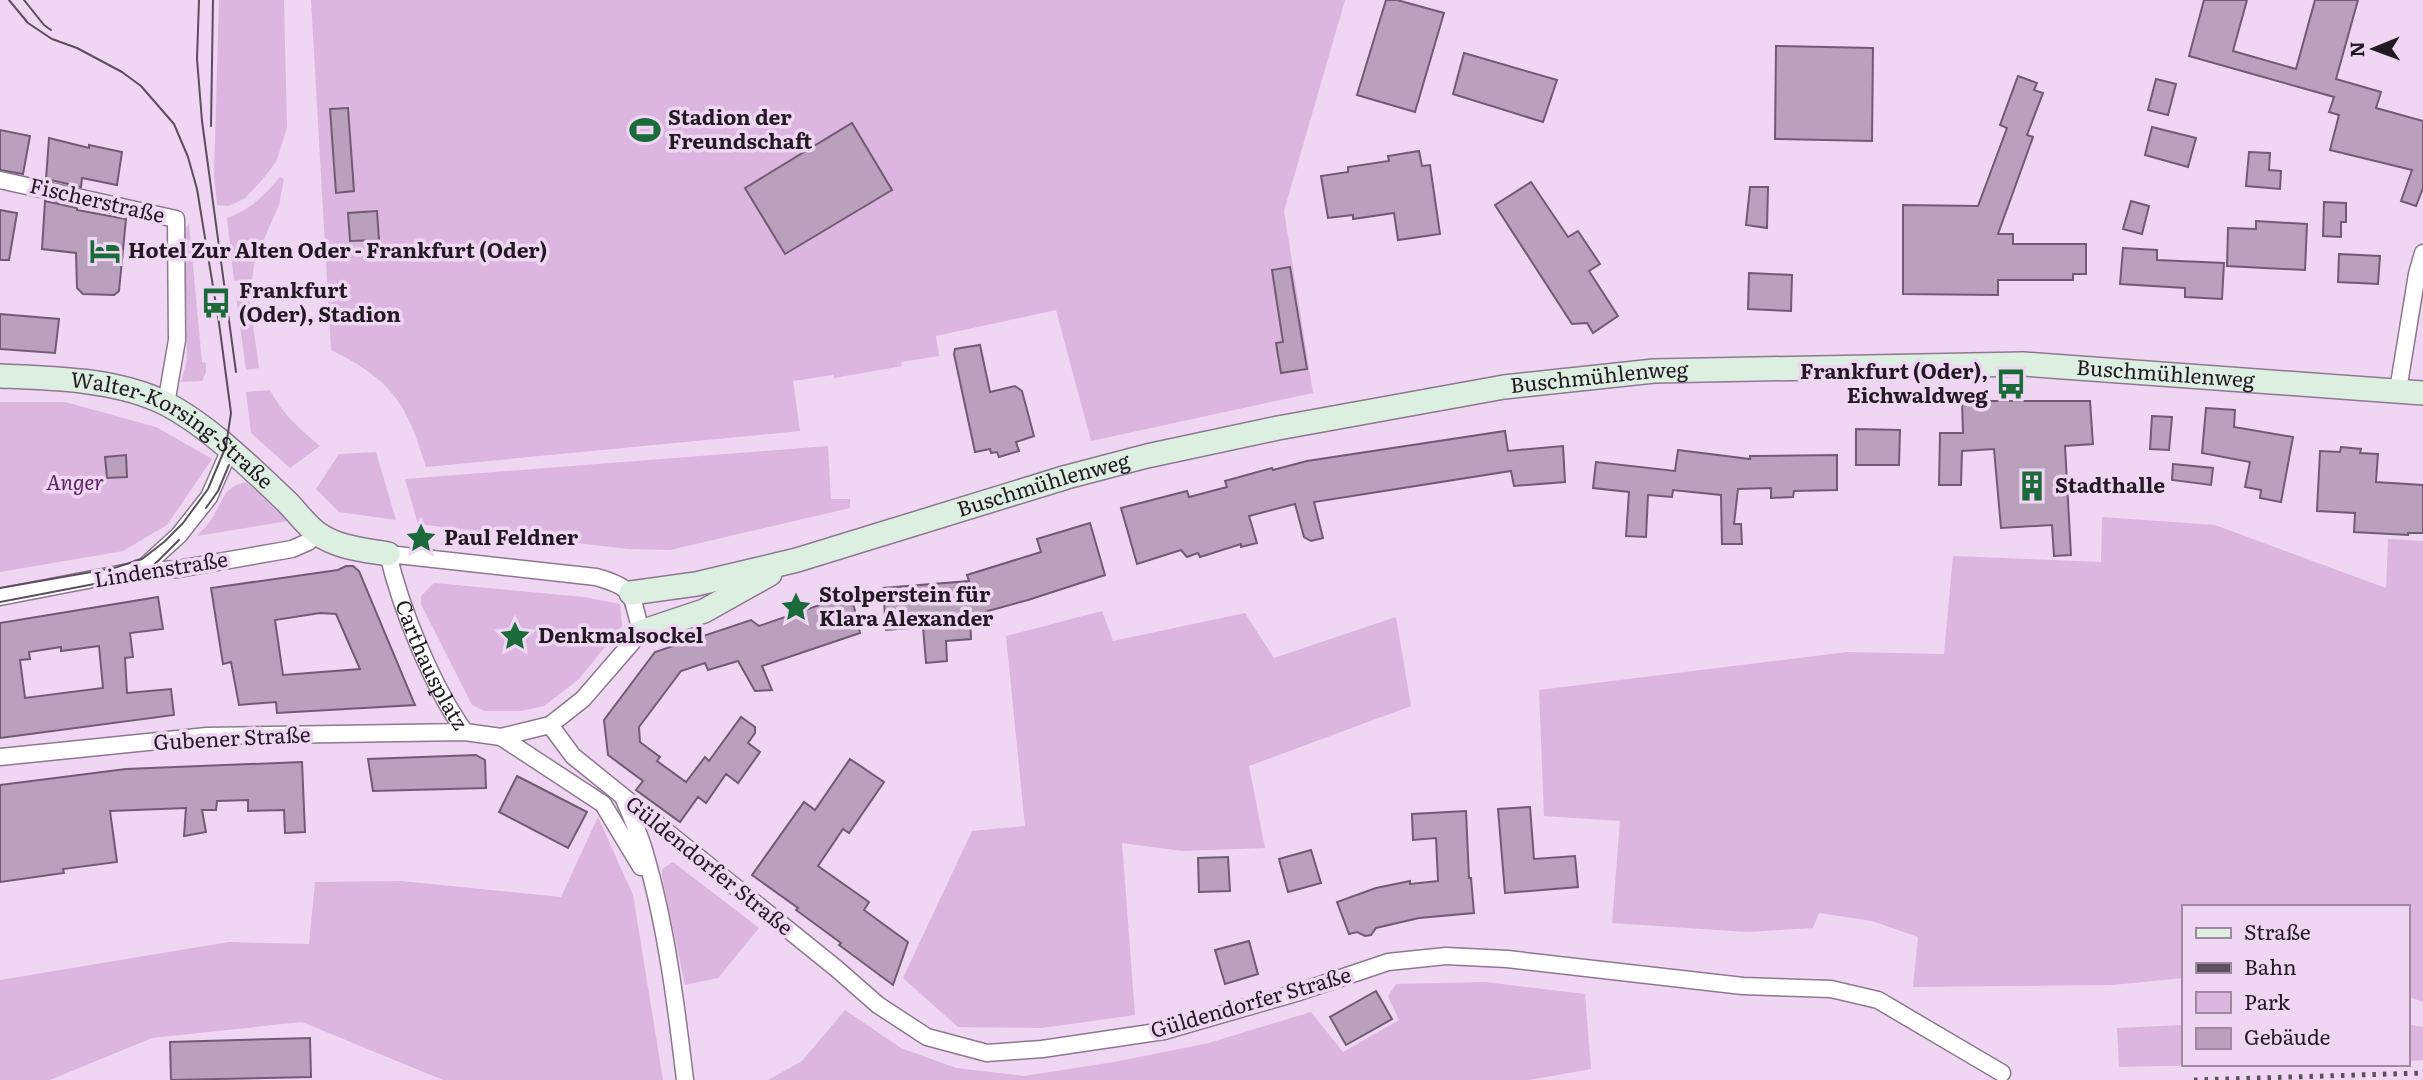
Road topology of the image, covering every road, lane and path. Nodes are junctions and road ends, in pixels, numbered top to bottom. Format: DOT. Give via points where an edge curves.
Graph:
graph roads {
  1 [pos="0,180"];
  2 [pos="2423,253"];
  3 [pos="0,376"];
  4 [pos="2398,390"];
  5 [pos="2423,393"];
  6 [pos="166,404"];
  7 [pos="230,449"];
  8 [pos="318,533"];
  9 [pos="388,554"];
  10 [pos="797,560"];
  11 [pos="129,572"];
  12 [pos="631,593"];
  13 [pos="0,597"];
  14 [pos="641,632"];
  15 [pos="550,725"];
  16 [pos="465,732"];
  17 [pos="501,737"];
  18 [pos="0,757"];
  19 [pos="624,799"];
  20 [pos="653,891"];
  21 [pos="2002,1073"];
  22 [pos="685,1080"];
  1 -- 6 [label="street, Fischerstraße" via="176,219 177,340"];
  2 -- 4 [label="street"];
  3 -- 6 [label="street, Walter-Korsing-Straße" via="64,379 121,389"];
  4 -- 5 [label="street, Buschmühlenweg"];
  4 -- 10 [label="street, Buschmühlenweg" via="2023,364 1654,370 1504,387 1147,456"];
  6 -- 7 [label="street, Walter-Korsing-Straße"];
  7 -- 8 [label="street, Walter-Korsing-Straße"];
  7 -- 11 [label="street" via="208,498 179,535 144,567"];
  8 -- 9 [label="street" via="347,547"];
  8 -- 11 [label="street, Lindenstraße" via="292,549 178,569"];
  9 -- 12 [label="street" via="596,577 619,583"];
  9 -- 16 [label="street, Carthausplatz" via="395,583 435,681"];
  10 -- 12 [label="street, Buschmühlenweg" via="696,584"];
  10 -- 14 [label="street, Buschmühlenweg" via="704,611"];
  11 -- 13 [label="street, Lindenstraße"];
  12 -- 14 [label="street"];
  14 -- 15 [label="street, Carthausplatz" via="583,699"];
  15 -- 17 [label="street, Carthausplatz"];
  15 -- 19 [label="street, Güldendorfer Straße" via="573,756"];
  16 -- 17 [label="street, Carthausplatz"];
  16 -- 18 [label="street, Gubener Straße" via="207,736"];
  17 -- 20 [label="street" via="603,804"];
  19 -- 20 [label="street" via="644,850"];
  19 -- 21 [label="street, Güldendorfer Straße" via="878,1004 927,1037 987,1053 1164,1031 1388,962 1446,956 1743,986 1830,989 1878,1000"];
  20 -- 22 [label="street"];
}
